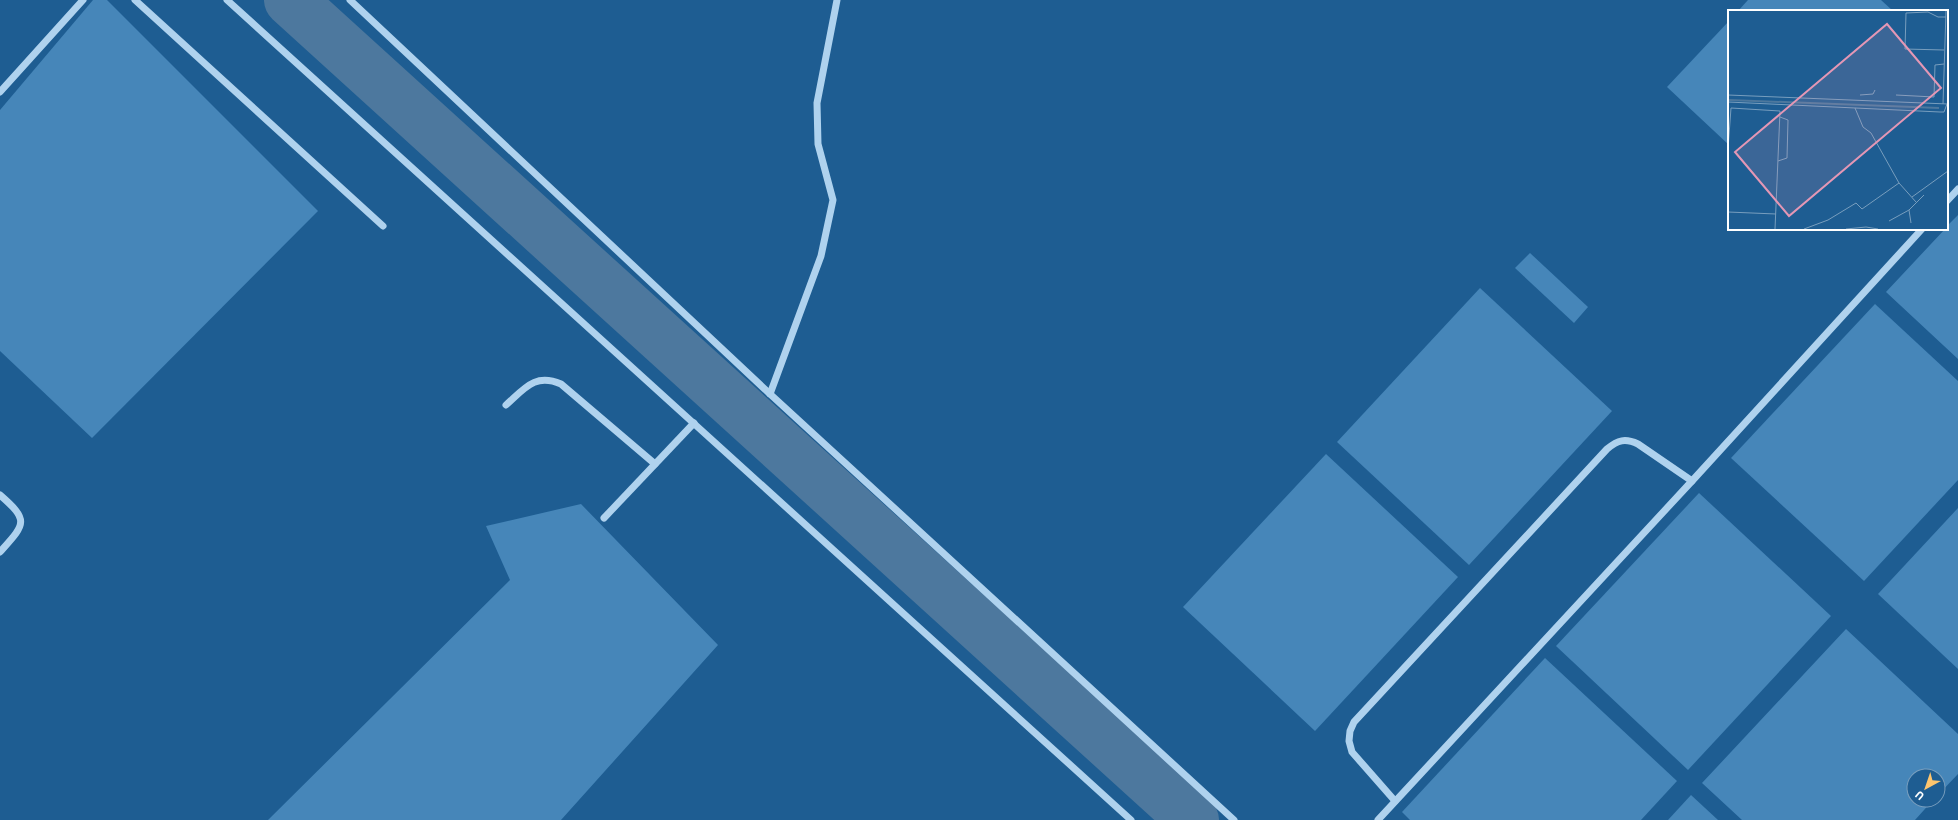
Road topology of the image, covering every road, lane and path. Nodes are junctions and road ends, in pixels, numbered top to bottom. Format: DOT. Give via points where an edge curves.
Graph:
graph roads {
  1 [pos="83,0"];
  2 [pos="135,0"];
  3 [pos="227,0"];
  4 [pos="350,0"];
  5 [pos="837,0"];
  6 [pos="0,92"];
  7 [pos="1958,189"];
  8 [pos="1948,201"];
  9 [pos="383,226"];
  10 [pos="1921,230"];
  11 [pos="770,394"];
  12 [pos="506,405"];
  13 [pos="694,424"];
  14 [pos="655,464"];
  15 [pos="1692,481"];
  16 [pos="0,495"];
  17 [pos="604,518"];
  18 [pos="0,552"];
  19 [pos="1395,801"];
  20 [pos="1132,820"];
  21 [pos="1234,820"];
  22 [pos="1378,820"];
  1 -- 6 [label="lane"];
  2 -- 9 [label="lane"];
  3 -- 13 [label="lane"];
  4 -- 11 [label="lane"];
  5 -- 11 [label="lane" via="817,103 818,144 833,200 821,256"];
  7 -- 8 [label="lane"];
  10 -- 15 [label="lane"];
  11 -- 21 [label="lane"];
  12 -- 14 [label="lane" via="530,384 539,380 561,384"];
  13 -- 14 [label="lane"];
  13 -- 20 [label="lane"];
  14 -- 17 [label="lane"];
  15 -- 19 [label="lane"];
  15 -- 19 [label="lane" via="1630,440 1615,442 1607,449 1354,722 1349,741 1352,752"];
  16 -- 18 [label="lane" via="18,512 22,520 20,527"];
  19 -- 22 [label="lane"];
}
